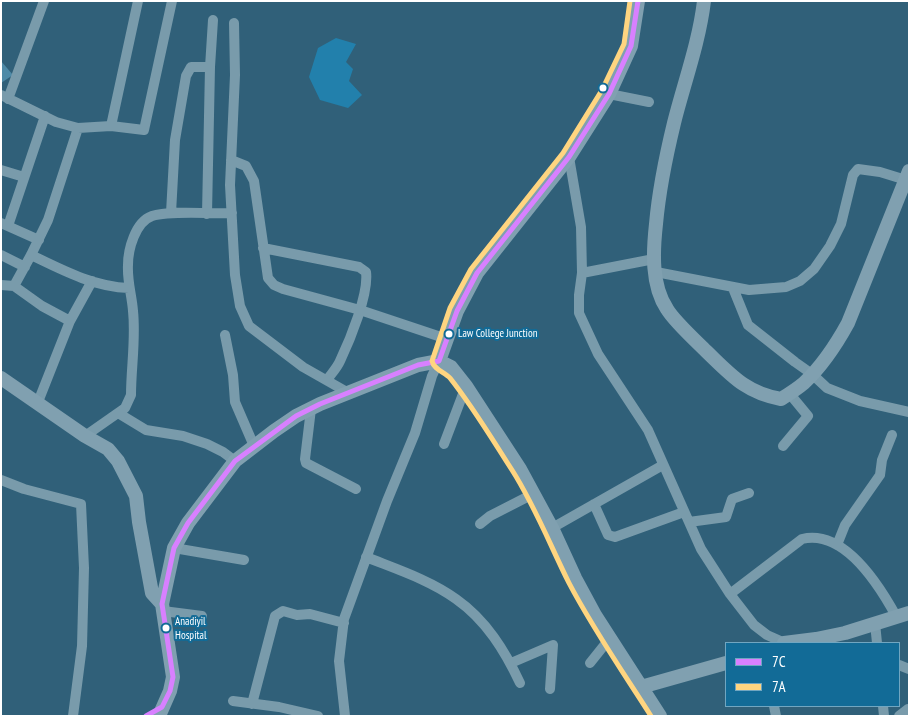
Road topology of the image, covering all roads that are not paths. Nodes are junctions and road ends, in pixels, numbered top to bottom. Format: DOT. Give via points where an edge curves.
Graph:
graph roads {
  1 [pos="44,1"];
  2 [pos="172,1"];
  3 [pos="638,1"];
  4 [pos="704,1"];
  5 [pos="137,2"];
  6 [pos="213,20"];
  7 [pos="234,23"];
  8 [pos="210,67"];
  9 [pos="609,94"];
  10 [pos="5,97"];
  11 [pos="649,102"];
  12 [pos="45,116"];
  13 [pos="111,126"];
  14 [pos="78,128"];
  15 [pos="568,157"];
  16 [pos="231,160"];
  17 [pos="1,170"];
  18 [pos="907,175"];
  19 [pos="24,178"];
  20 [pos="171,213"];
  21 [pos="232,213"];
  22 [pos="207,214"];
  23 [pos="4,225"];
  24 [pos="39,240"];
  25 [pos="263,248"];
  26 [pos="1,255"];
  27 [pos="32,256"];
  28 [pos="655,265"];
  29 [pos="25,266"];
  30 [pos="582,273"];
  31 [pos="92,281"];
  32 [pos="1,285"];
  33 [pos="14,286"];
  34 [pos="129,288"];
  35 [pos="733,288"];
  36 [pos="360,310"];
  37 [pos="70,321"];
  38 [pos="226,335"];
  39 [pos="447,339"];
  40 [pos="439,361"];
  41 [pos="812,374"];
  42 [pos="1,378"];
  43 [pos="327,380"];
  44 [pos="466,386"];
  45 [pos="347,392"];
  46 [pos="789,393"];
  47 [pos="38,402"];
  48 [pos="311,409"];
  49 [pos="909,412"];
  50 [pos="118,413"];
  51 [pos="892,435"];
  52 [pos="85,436"];
  53 [pos="444,444"];
  54 [pos="254,446"];
  55 [pos="783,446"];
  56 [pos="235,462"];
  57 [pos="663,465"];
  58 [pos="1,480"];
  59 [pos="356,489"];
  60 [pos="749,493"];
  61 [pos="534,494"];
  62 [pos="594,504"];
  63 [pos="684,512"];
  64 [pos="689,522"];
  65 [pos="480,524"];
  66 [pos="552,528"];
  67 [pos="836,545"];
  68 [pos="174,548"];
  69 [pos="366,557"];
  70 [pos="244,560"];
  71 [pos="730,594"];
  72 [pos="162,607"];
  73 [pos="902,615"];
  74 [pos="202,616"];
  75 [pos="344,623"];
  76 [pos="875,623"];
  77 [pos="610,638"];
  78 [pos="782,642"];
  79 [pos="792,642"];
  80 [pos="877,642"];
  81 [pos="590,662"];
  82 [pos="511,663"];
  83 [pos="725,663"];
  84 [pos="520,683"];
  85 [pos="641,688"];
  86 [pos="550,689"];
  87 [pos="233,702"];
  88 [pos="252,704"];
  89 [pos="908,710"];
  90 [pos="160,711"];
  91 [pos="73,716"];
  92 [pos="146,716"];
  93 [pos="318,716"];
  94 [pos="345,716"];
  95 [pos="660,716"];
  96 [pos="899,716"];
  1 -- 10 [label="street"];
  2 -- 13 [label="street" via="144,130"];
  3 -- 9 [label="street" via="631,46"];
  4 -- 28 [label="street" via="659,192"];
  5 -- 13 [label="street"];
  6 -- 8 [label="street"];
  7 -- 16 [label="street"];
  8 -- 20 [label="street" via="191,67 186,76 175,140"];
  8 -- 22 [label="street"];
  9 -- 11 [label="street"];
  9 -- 15 [label="street"];
  10 -- 12 [label="street"];
  12 -- 14 [label="street"];
  12 -- 19 [label="street"];
  13 -- 14 [label="street"];
  14 -- 24 [label="street"];
  15 -- 30 [label="street" via="580,227"];
  15 -- 39 [label="street" via="477,273"];
  16 -- 21 [label="street"];
  16 -- 25 [label="street" via="246,166 254,181"];
  17 -- 19 [label="street"];
  18 -- 35 [label="street" via="858,169 853,175 841,224 814,269 800,281 786,287"];
  18 -- 41 [label="street" via="848,323 838,342"];
  19 -- 23 [label="street"];
  20 -- 22 [label="street"];
  20 -- 34 [label="street" via="151,216 139,227 128,264"];
  21 -- 22 [label="street"];
  21 -- 43 [label="street" via="235,275 240,306 248,326 303,367"];
  23 -- 24 [label="street"];
  24 -- 27 [label="street"];
  25 -- 36 [label="street" via="268,278 274,285"];
  25 -- 36 [label="street" via="363,269 366,281"];
  26 -- 29 [label="street"];
  27 -- 29 [label="street"];
  27 -- 31 [label="street"];
  28 -- 30 [label="street"];
  28 -- 35 [label="street"];
  28 -- 46 [label="street" via="659,292 667,310 730,374 752,391 766,396 781,399"];
  29 -- 33 [label="street"];
  30 -- 57 [label="street" via="579,313 598,354 648,430"];
  31 -- 34 [label="street"];
  31 -- 37 [label="street"];
  32 -- 33 [label="street"];
  33 -- 37 [label="street"];
  34 -- 50 [label="street" via="133,311 131,395 125,408"];
  35 -- 41 [label="street" via="748,325"];
  36 -- 39 [label="street"];
  36 -- 43 [label="street" via="340,362"];
  37 -- 47 [label="street"];
  38 -- 54 [label="street" via="235,402"];
  39 -- 40 [label="street"];
  40 -- 44 [label="street" via="451,367"];
  40 -- 45 [label="street" via="418,365"];
  40 -- 69 [label="street" via="415,433"];
  41 -- 46 [label="street"];
  41 -- 49 [label="street" via="827,388 846,396"];
  42 -- 47 [label="street"];
  43 -- 45 [label="street"];
  44 -- 53 [label="street"];
  44 -- 61 [label="street"];
  45 -- 48 [label="street"];
  46 -- 55 [label="street" via="808,416"];
  47 -- 52 [label="street"];
  48 -- 54 [label="street"];
  48 -- 59 [label="street" via="306,463"];
  50 -- 52 [label="street"];
  50 -- 56 [label="street" via="146,430 207,444"];
  51 -- 67 [label="street" via="880,475 845,525"];
  52 -- 72 [label="street" via="108,449 136,496 152,592"];
  54 -- 56 [label="street"];
  56 -- 68 [label="street" via="188,523"];
  57 -- 62 [label="street"];
  57 -- 63 [label="street"];
  58 -- 91 [label="street" via="81,504 84,568 82,646"];
  60 -- 64 [label="street" via="732,499 726,517"];
  61 -- 65 [label="street"];
  61 -- 66 [label="street"];
  62 -- 63 [label="street" via="608,535 615,537"];
  62 -- 66 [label="street"];
  63 -- 64 [label="street"];
  64 -- 71 [label="street" via="701,549"];
  66 -- 77 [label="street" via="575,578"];
  67 -- 71 [label="street" via="820,537 802,539"];
  67 -- 73 [label="street" via="869,573"];
  68 -- 70 [label="street"];
  68 -- 72 [label="street"];
  69 -- 75 [label="street"];
  69 -- 82 [label="street" via="456,598 493,635"];
  71 -- 78 [label="street" via="754,624"];
  72 -- 74 [label="street"];
  72 -- 90 [label="street" via="174,677"];
  73 -- 76 [label="street"];
  75 -- 88 [label="street" via="283,611 275,616"];
  75 -- 94 [label="street" via="338,662"];
  76 -- 79 [label="street" via="845,633"];
  76 -- 80 [label="street"];
  77 -- 81 [label="street"];
  77 -- 85 [label="street"];
  82 -- 84 [label="street"];
  82 -- 86 [label="street" via="553,645"];
  83 -- 85 [label="street"];
  85 -- 95 [label="street"];
  87 -- 88 [label="street"];
  88 -- 93 [label="street"];
  89 -- 96 [label="street"];
  90 -- 92 [label="street"];
}
